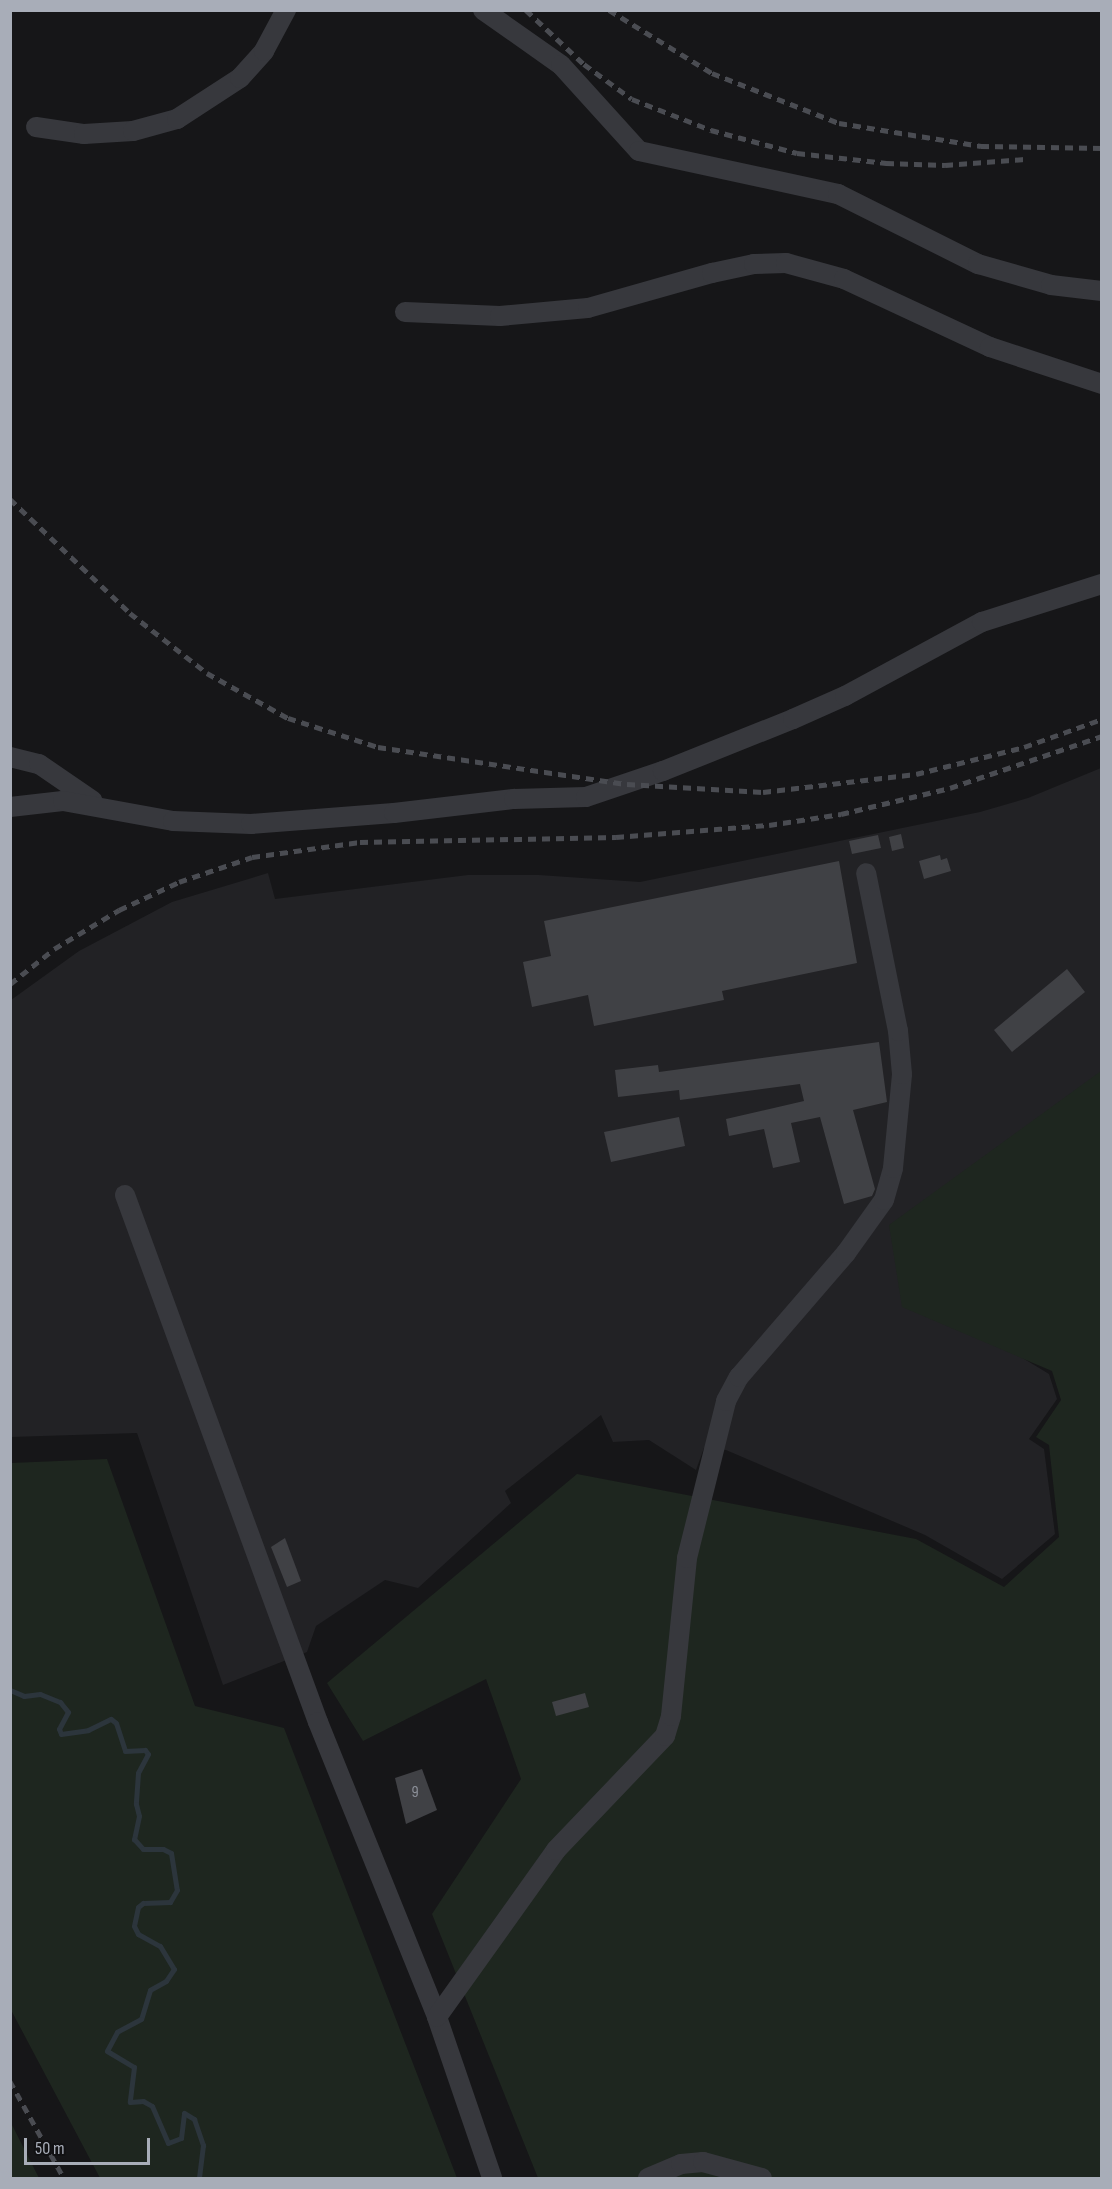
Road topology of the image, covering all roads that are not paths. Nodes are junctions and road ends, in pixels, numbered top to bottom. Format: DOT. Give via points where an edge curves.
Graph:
graph roads {
  1 [pos="286,10"];
  2 [pos="483,10"];
  3 [pos="36,127"];
  4 [pos="1101,291"];
  5 [pos="405,312"];
  6 [pos="1101,384"];
  7 [pos="1101,584"];
  8 [pos="10,757"];
  9 [pos="10,807"];
  10 [pos="112,809"];
  11 [pos="866,873"];
  12 [pos="125,1195"];
  13 [pos="438,2017"];
  14 [pos="492,2178"];
  15 [pos="648,2178"];
  16 [pos="762,2178"];
  1 -- 3 [label="lane" via="264,51 240,78 177,119 133,131 104,133"];
  2 -- 4 [label="lane" via="561,65 639,151 838,195 978,264 1051,285"];
  5 -- 6 [label="lane" via="500,316 588,308 712,273 754,264 786,263 844,279 990,347"];
  7 -- 10 [label="lane" via="982,622 845,696 793,719 586,797 514,799 251,824 173,821"];
  8 -- 10 [label="lane" via="39,764 70,788"];
  9 -- 10 [label="lane" via="63,801"];
  11 -- 13 [label="lane" via="898,1031 902,1074 893,1168 884,1200 846,1253 739,1377 726,1401 687,1558 671,1716 665,1736 556,1850"];
  12 -- 13 [label="lane" via="318,1722"];
  13 -- 14 [label="lane"];
  15 -- 16 [label="lane" via="681,2164 703,2163"];
}
